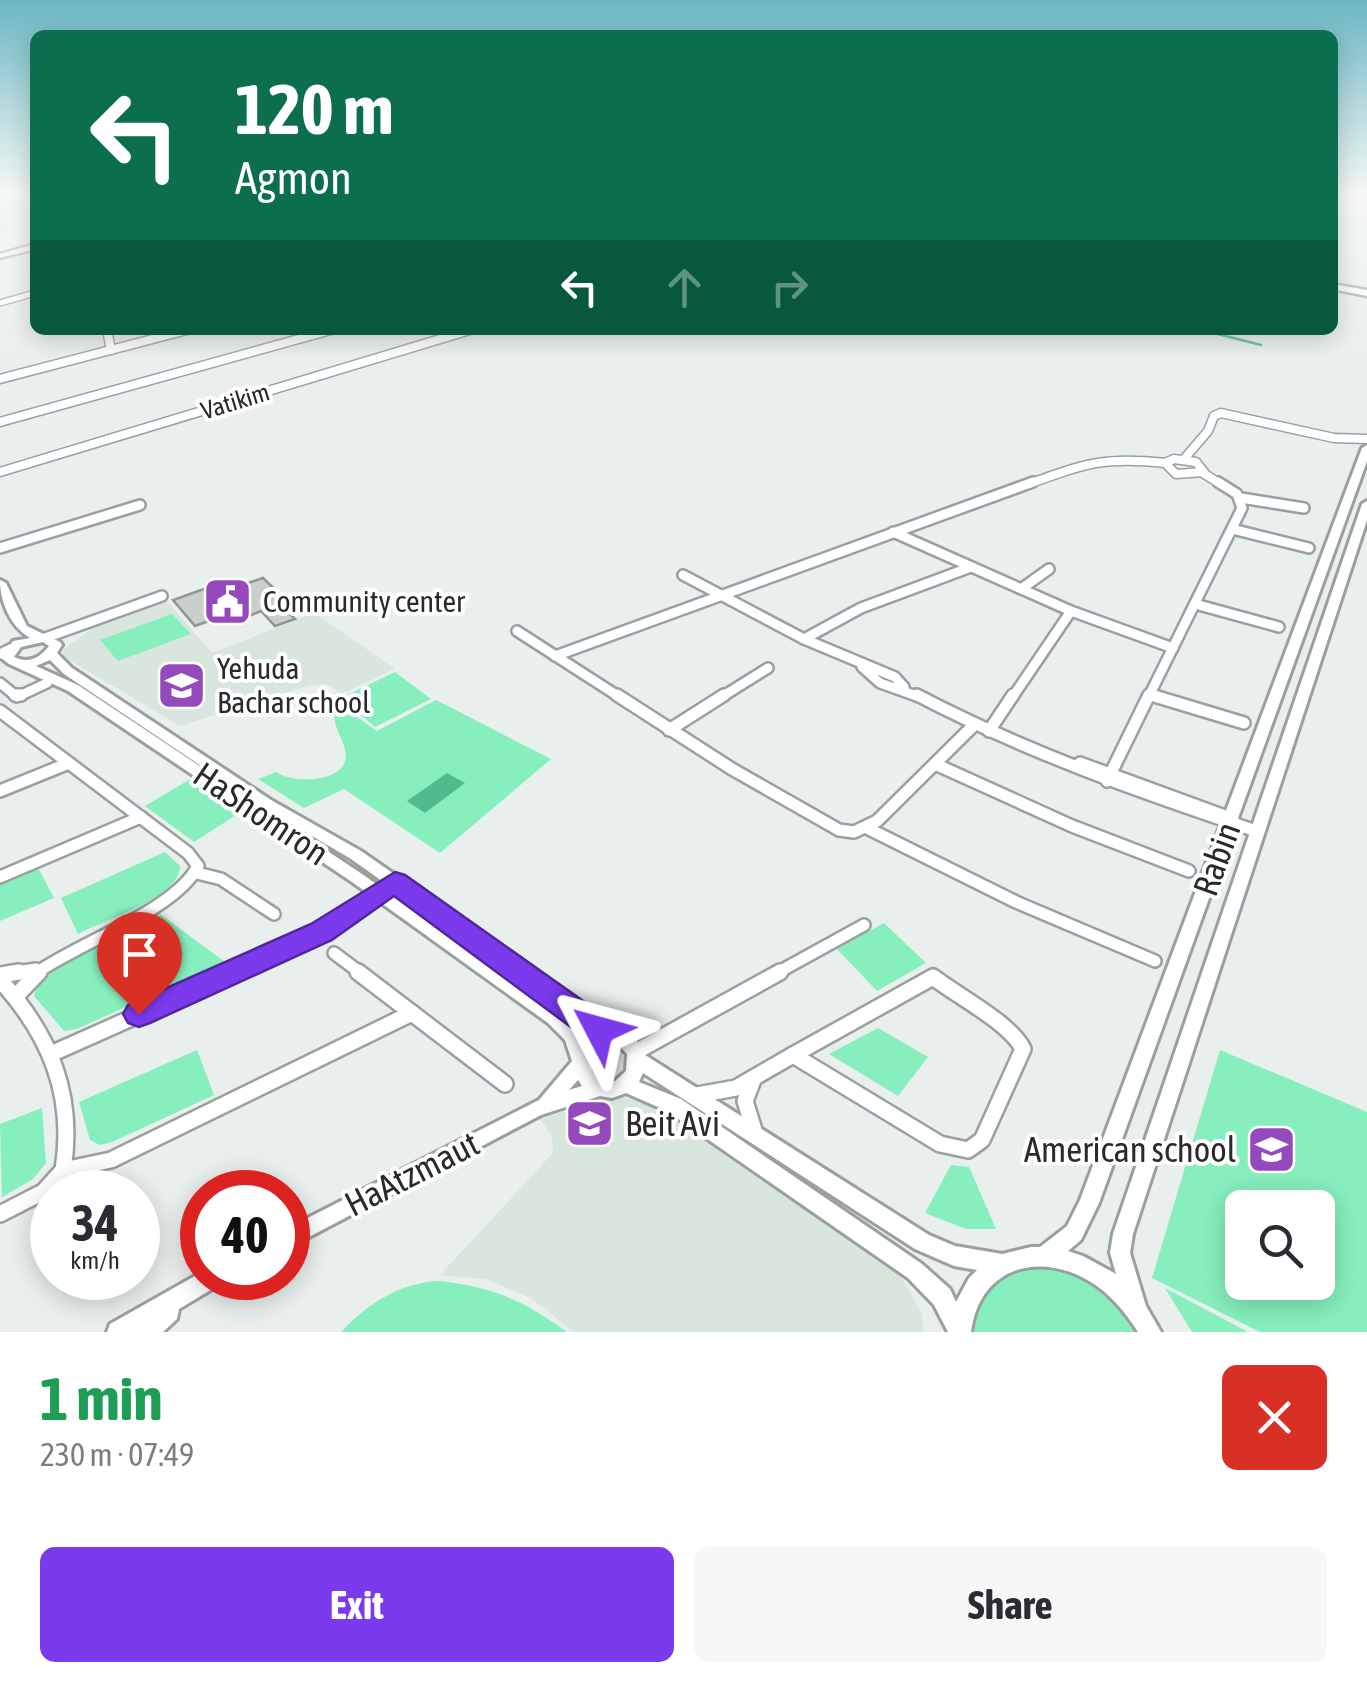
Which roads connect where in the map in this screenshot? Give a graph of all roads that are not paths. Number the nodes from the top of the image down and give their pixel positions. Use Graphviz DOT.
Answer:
graph roads {
  1 [pos="30,259"];
  2 [pos="0,266"];
  3 [pos="1338,289"];
  4 [pos="1338,290"];
  5 [pos="30,294"];
  6 [pos="1367,296"];
  7 [pos="0,302"];
  8 [pos="108,335"];
  9 [pos="169,335"];
  10 [pos="312,335"];
  11 [pos="453,335"];
  12 [pos="111,350"];
  13 [pos="0,379"];
  14 [pos="1220,416"];
  15 [pos="0,422"];
  16 [pos="1367,439"];
  17 [pos="1196,448"];
  18 [pos="1367,449"];
  19 [pos="1184,460"];
  20 [pos="1196,462"];
  21 [pos="1164,463"];
  22 [pos="0,472"];
  23 [pos="1203,473"];
  24 [pos="1240,498"];
  25 [pos="1367,504"];
  26 [pos="140,505"];
  27 [pos="1304,508"];
  28 [pos="1232,529"];
  29 [pos="893,532"];
  30 [pos="0,548"];
  31 [pos="1309,548"];
  32 [pos="971,567"];
  33 [pos="1049,569"];
  34 [pos="683,575"];
  35 [pos="0,582"];
  36 [pos="1021,589"];
  37 [pos="720,594"];
  38 [pos="162,596"];
  39 [pos="1195,604"];
  40 [pos="1070,611"];
  41 [pos="1280,627"];
  42 [pos="22,628"];
  43 [pos="517,631"];
  44 [pos="804,639"];
  45 [pos="48,644"];
  46 [pos="1173,648"];
  47 [pos="10,656"];
  48 [pos="554,656"];
  49 [pos="768,668"];
  50 [pos="0,683"];
  51 [pos="47,683"];
  52 [pos="1150,694"];
  53 [pos="2,715"];
  54 [pos="1244,723"];
  55 [pos="974,725"];
  56 [pos="669,730"];
  57 [pos="989,732"];
  58 [pos="69,763"];
  59 [pos="935,764"];
  60 [pos="1109,777"];
  61 [pos="0,792"];
  62 [pos="141,816"];
  63 [pos="1231,822"];
  64 [pos="867,828"];
  65 [pos="1256,831"];
  66 [pos="1189,871"];
  67 [pos="197,874"];
  68 [pos="0,876"];
  69 [pos="395,882"];
  70 [pos="380,894"];
  71 [pos="274,914"];
  72 [pos="864,925"];
  73 [pos="334,953"];
  74 [pos="1155,960"];
  75 [pos="42,968"];
  76 [pos="0,977"];
  77 [pos="16,996"];
  78 [pos="412,1013"];
  79 [pos="613,1036"];
  80 [pos="53,1052"];
  81 [pos="793,1055"];
  82 [pos="638,1056"];
  83 [pos="579,1060"];
  84 [pos="754,1079"];
  85 [pos="505,1084"];
  86 [pos="614,1085"];
  87 [pos="696,1095"];
  88 [pos="536,1110"];
  89 [pos="757,1135"];
  90 [pos="63,1170"];
  91 [pos="30,1199"];
  92 [pos="0,1214"];
  93 [pos="310,1227"];
  94 [pos="1045,1256"];
  95 [pos="1001,1264"];
  96 [pos="180,1296"];
  97 [pos="183,1300"];
  98 [pos="1136,1309"];
  99 [pos="118,1332"];
  100 [pos="148,1332"];
  101 [pos="960,1332"];
  102 [pos="1150,1332"];
  1 -- 2 [label="main road"];
  3 -- 6 [label="main road"];
  4 -- 6 [label="main road"];
  5 -- 7 [label="street"];
  8 -- 12 [label="street"];
  9 -- 12 [label="street"];
  10 -- 15 [label="street"];
  11 -- 22 [label="street, Vatikim"];
  12 -- 13 [label="street"];
  14 -- 16 [label="street"];
  14 -- 17 [label="street"];
  14 -- 18 [label="street"];
  17 -- 19 [label="street"];
  17 -- 20 [label="street"];
  18 -- 63 [label="street, Rabin"];
  19 -- 20 [label="street"];
  19 -- 21 [label="street"];
  20 -- 23 [label="street"];
  21 -- 23 [label="street"];
  21 -- 29 [label="street"];
  23 -- 24 [label="street"];
  24 -- 27 [label="street"];
  24 -- 28 [label="street"];
  25 -- 65 [label="street, Rabin"];
  26 -- 30 [label="street"];
  28 -- 31 [label="street"];
  28 -- 39 [label="street"];
  29 -- 32 [label="street"];
  29 -- 37 [label="street"];
  32 -- 36 [label="street"];
  32 -- 44 [label="street"];
  33 -- 36 [label="street"];
  34 -- 37 [label="street"];
  35 -- 42 [label="street"];
  36 -- 40 [label="street"];
  37 -- 44 [label="street"];
  37 -- 48 [label="street"];
  38 -- 45 [label="street"];
  39 -- 41 [label="street"];
  39 -- 46 [label="street"];
  40 -- 46 [label="street"];
  40 -- 57 [label="street"];
  42 -- 45 [label="street, HaShomron"];
  42 -- 47 [label="street"];
  43 -- 48 [label="street"];
  44 -- 55 [label="street"];
  45 -- 47 [label="street"];
  45 -- 47 [label="street"];
  45 -- 69 [label="street, HaShomron"];
  46 -- 52 [label="street"];
  47 -- 70 [label="street, HaShomron"];
  48 -- 56 [label="street"];
  49 -- 56 [label="street"];
  50 -- 51 [label="street"];
  52 -- 54 [label="street"];
  52 -- 60 [label="street"];
  53 -- 58 [label="street"];
  55 -- 57 [label="street"];
  55 -- 59 [label="street"];
  56 -- 64 [label="street"];
  57 -- 60 [label="street"];
  58 -- 61 [label="street"];
  58 -- 62 [label="street"];
  59 -- 64 [label="street"];
  59 -- 66 [label="street"];
  60 -- 63 [label="street"];
  62 -- 67 [label="street"];
  62 -- 68 [label="street"];
  63 -- 65 [label="street"];
  63 -- 94 [label="street, Rabin"];
  64 -- 74 [label="street"];
  65 -- 98 [label="street, Rabin"];
  67 -- 71 [label="street"];
  67 -- 75 [label="street"];
  69 -- 70 [label="street"];
  69 -- 79 [label="street, HaShomron"];
  70 -- 80 [label="street"];
  70 -- 83 [label="street, HaShomron"];
  72 -- 82 [label="street"];
  73 -- 78 [label="street"];
  75 -- 76 [label="street"];
  75 -- 77 [label="street"];
  76 -- 77 [label="street"];
  77 -- 80 [label="street"];
  78 -- 85 [label="street"];
  78 -- 90 [label="street"];
  79 -- 82 [label="street"];
  79 -- 83 [label="street"];
  80 -- 90 [label="street"];
  81 -- 81 [label="street"];
  81 -- 84 [label="street"];
  82 -- 86 [label="street"];
  82 -- 87 [label="street"];
  83 -- 86 [label="street"];
  83 -- 88 [label="street, HaAtzmaut"];
  84 -- 87 [label="street"];
  84 -- 89 [label="street"];
  86 -- 88 [label="street, HaAtzmaut"];
  86 -- 101 [label="street"];
  87 -- 89 [label="street"];
  88 -- 93 [label="street, HaAtzmaut"];
  89 -- 95 [label="street"];
  91 -- 92 [label="street"];
  94 -- 95 [label="street"];
  94 -- 98 [label="street"];
  95 -- 101 [label="street"];
  96 -- 99 [label="street"];
  97 -- 100 [label="street"];
  98 -- 102 [label="street"];
}
